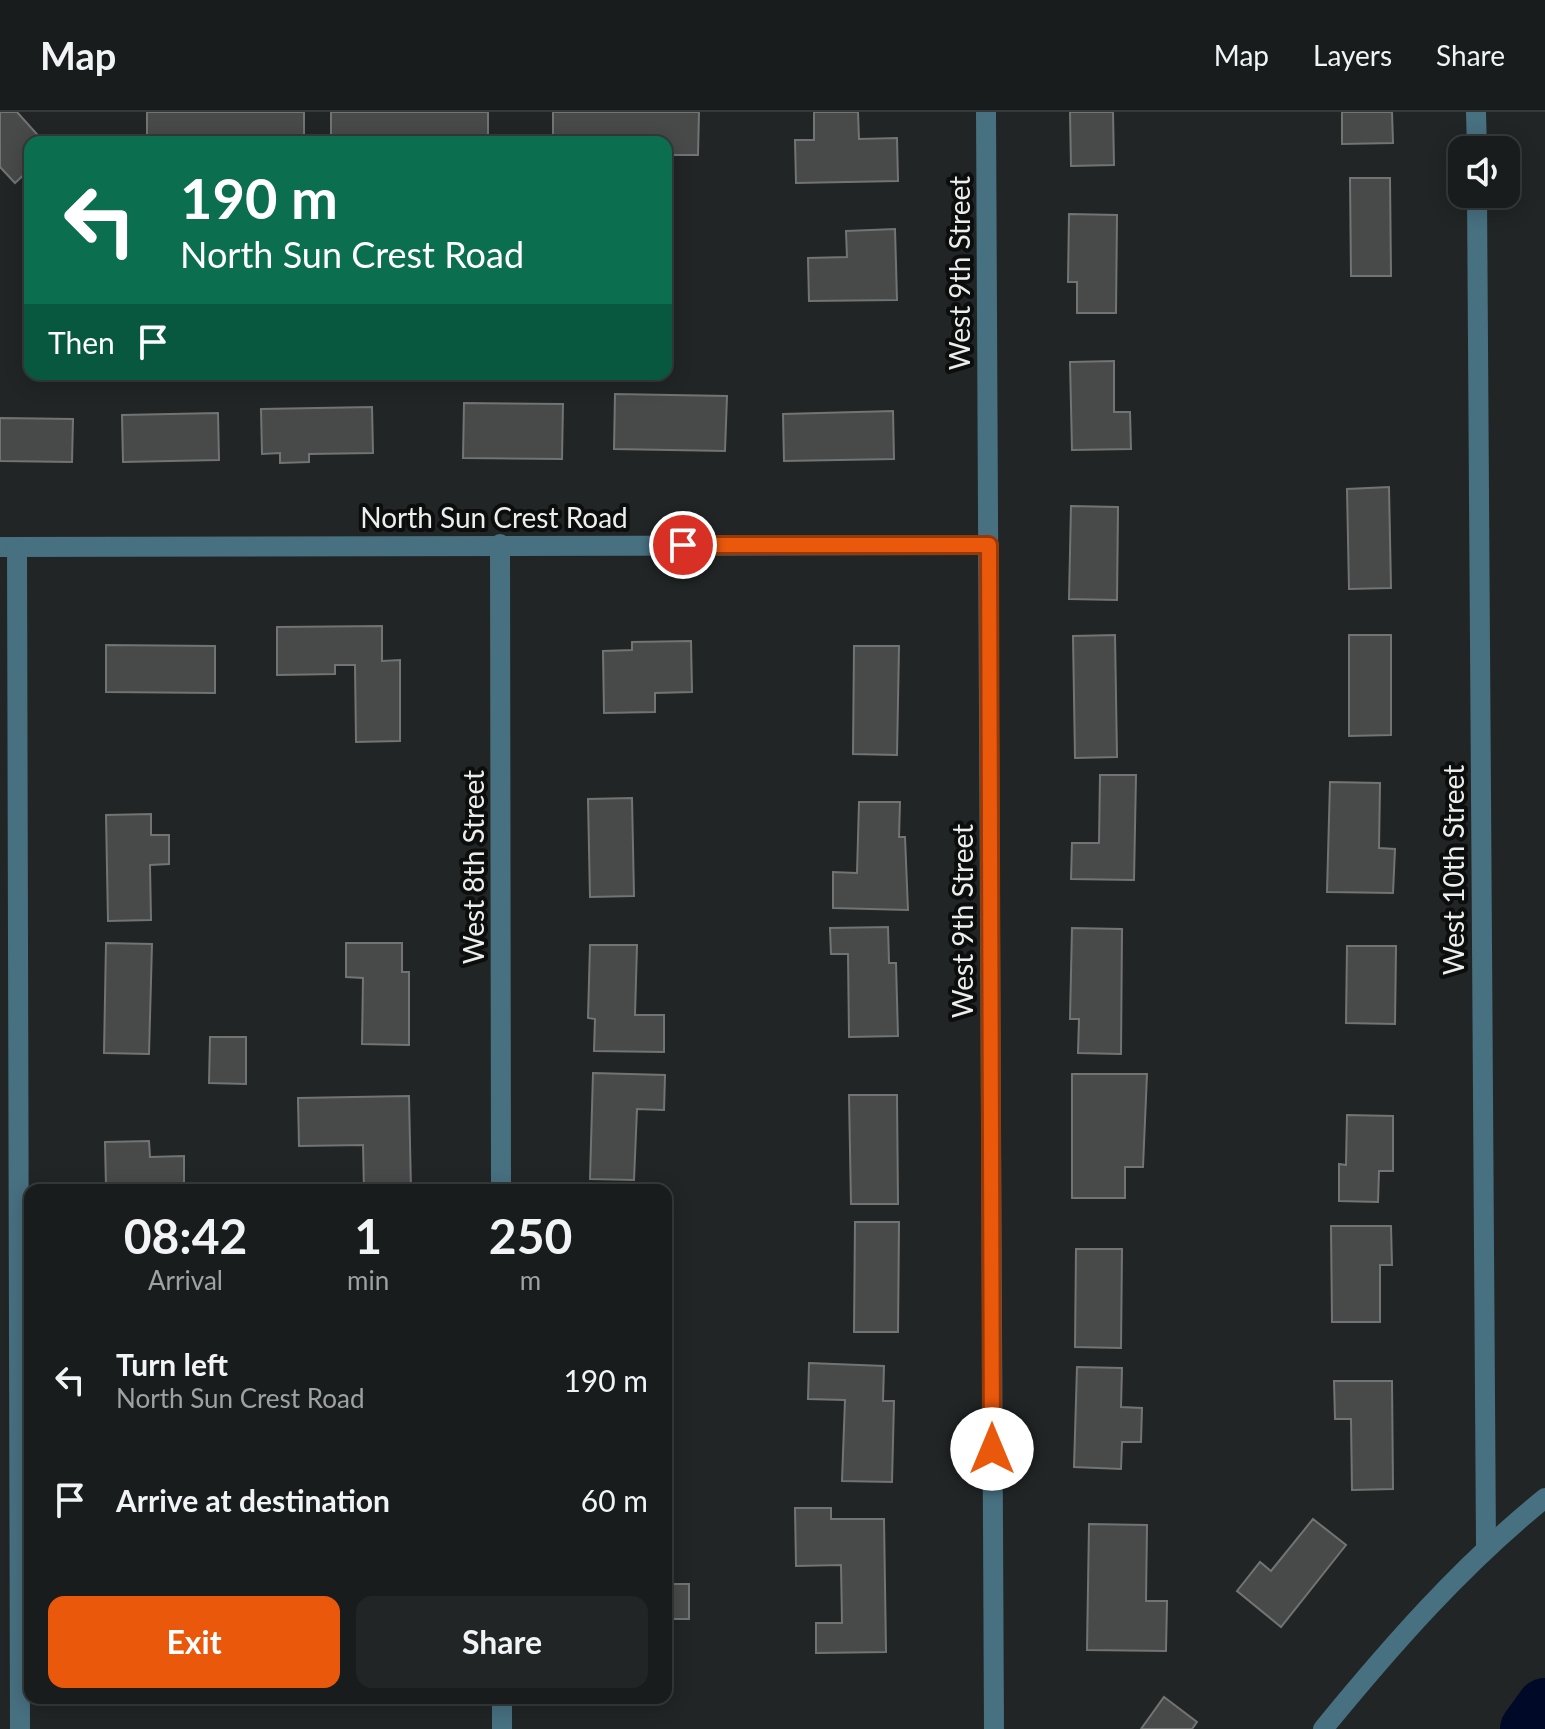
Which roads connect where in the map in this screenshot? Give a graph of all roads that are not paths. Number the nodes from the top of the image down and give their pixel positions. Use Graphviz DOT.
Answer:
graph roads {
  1 [pos="986,112"];
  2 [pos="1476,112"];
  3 [pos="1477,136"];
  4 [pos="1477,208"];
  5 [pos="500,544"];
  6 [pos="989,545"];
  7 [pos="8,547"];
  8 [pos="501,1184"];
  9 [pos="1545,1498"];
  10 [pos="1486,1547"];
  11 [pos="502,1704"];
  12 [pos="20,1729"];
  13 [pos="502,1729"];
  14 [pos="994,1729"];
  15 [pos="1323,1729"];
  1 -- 6 [label="street, West 9th Street"];
  2 -- 3 [label="street"];
  4 -- 10 [label="street, West 10th Street"];
  5 -- 6 [label="street, North Sun Crest Road"];
  5 -- 7 [label="street, North Sun Crest Road"];
  5 -- 8 [label="street, West 8th Street"];
  6 -- 14 [label="street, West 9th Street"];
  7 -- 12 [label="street"];
  9 -- 10 [label="street"];
  10 -- 15 [label="street"];
  11 -- 13 [label="street"];
}
